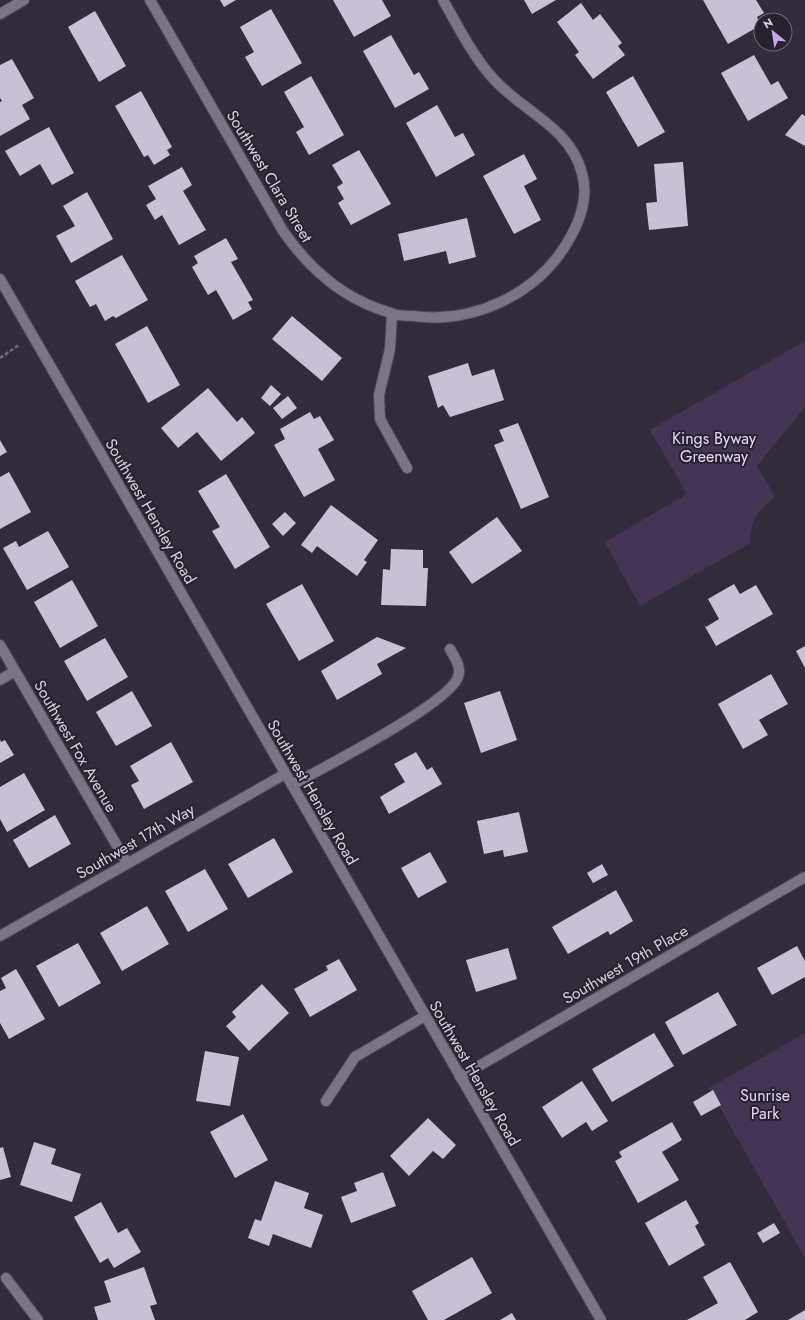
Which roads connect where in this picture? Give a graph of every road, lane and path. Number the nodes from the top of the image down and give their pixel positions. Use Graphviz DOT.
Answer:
graph roads {
  1 [pos="24,0"];
  2 [pos="150,0"];
  3 [pos="443,0"];
  4 [pos="0,14"];
  5 [pos="0,279"];
  6 [pos="392,314"];
  7 [pos="33,336"];
  8 [pos="0,358"];
  9 [pos="407,468"];
  10 [pos="0,645"];
  11 [pos="450,649"];
  12 [pos="15,671"];
  13 [pos="0,680"];
  14 [pos="285,774"];
  15 [pos="292,785"];
  16 [pos="127,863"];
  17 [pos="805,877"];
  18 [pos="0,936"];
  19 [pos="425,1016"];
  20 [pos="460,1077"];
  21 [pos="326,1100"];
  22 [pos="6,1278"];
  23 [pos="38,1320"];
  24 [pos="601,1320"];
  1 -- 4 [label="street"];
  2 -- 6 [label="street, Southwest Clara Street"];
  3 -- 6 [label="street, Southwest Clara Street"];
  5 -- 7 [label="street, Southwest Hensley Road"];
  6 -- 9 [label="street"];
  7 -- 8 [label="path"];
  7 -- 14 [label="street, Southwest Hensley Road"];
  10 -- 12 [label="street, Southwest Fox Avenue"];
  11 -- 15 [label="street"];
  12 -- 13 [label="street"];
  12 -- 16 [label="street, Southwest Fox Avenue"];
  14 -- 15 [label="street, Southwest Hensley Road"];
  14 -- 16 [label="street, Southwest 17th Way"];
  15 -- 19 [label="street, Southwest Hensley Road"];
  16 -- 18 [label="street, Southwest 17th Way"];
  17 -- 20 [label="street, Southwest 19th Place"];
  19 -- 20 [label="street, Southwest Hensley Road"];
  19 -- 21 [label="street"];
  20 -- 24 [label="street, Southwest Hensley Road"];
  22 -- 23 [label="street"];
}
